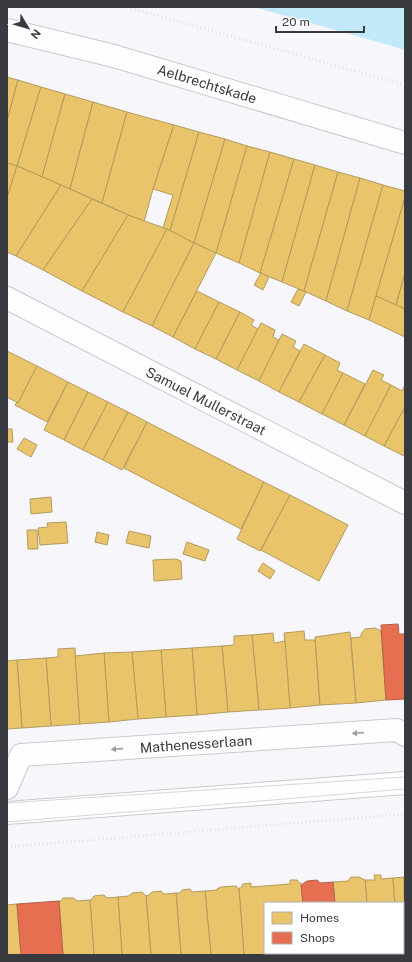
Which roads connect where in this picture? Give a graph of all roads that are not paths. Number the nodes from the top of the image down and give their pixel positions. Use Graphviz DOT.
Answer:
graph roads {
  1 [pos="7,30"];
  2 [pos="405,143"];
  3 [pos="7,298"];
  4 [pos="405,503"];
  5 [pos="405,735"];
  6 [pos="405,783"];
  7 [pos="7,788"];
  8 [pos="7,812"];
  1 -- 2 [label="street, Aelbrechtskade"];
  3 -- 4 [label="street, Samuel Mullerstraat"];
  5 -- 7 [label="street, Mathenesserlaan, one-way"];
  6 -- 8 [label="street"];
}
